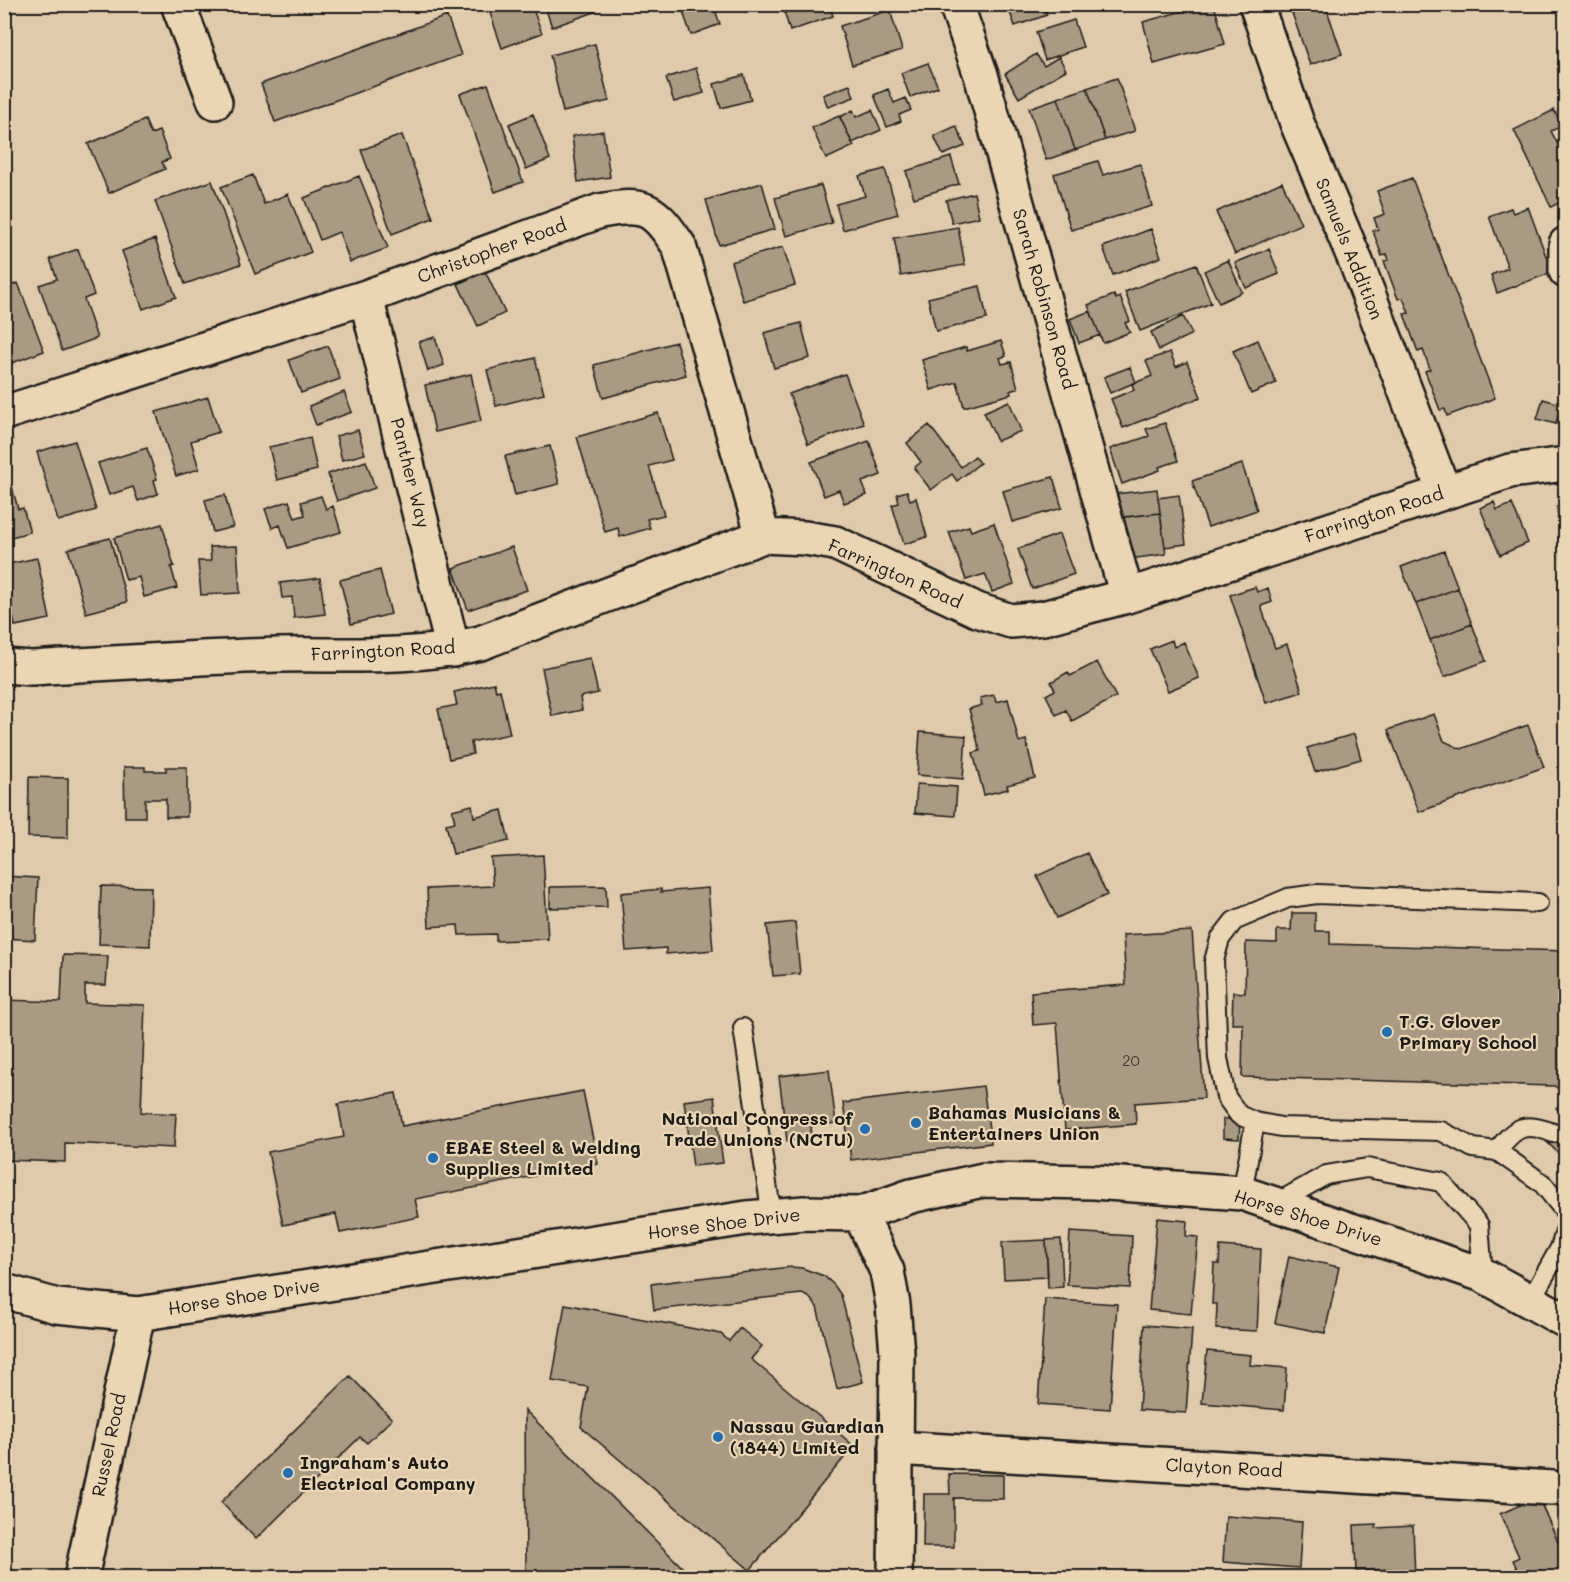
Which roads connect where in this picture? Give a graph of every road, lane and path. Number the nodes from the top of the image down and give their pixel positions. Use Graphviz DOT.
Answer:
graph roads {
  1 [pos="178,4"];
  2 [pos="956,4"];
  3 [pos="1256,4"];
  4 [pos="215,102"];
  5 [pos="1566,244"];
  6 [pos="1566,271"];
  7 [pos="366,297"];
  8 [pos="4,413"];
  9 [pos="1566,464"];
  10 [pos="1444,492"];
  11 [pos="763,536"];
  12 [pos="1127,596"];
  13 [pos="453,650"];
  14 [pos="4,666"];
  15 [pos="1538,903"];
  16 [pos="743,1028"];
  17 [pos="1255,1122"];
  18 [pos="1553,1133"];
  19 [pos="1497,1151"];
  20 [pos="1242,1193"];
  21 [pos="1275,1204"];
  22 [pos="1566,1213"];
  23 [pos="860,1214"];
  24 [pos="772,1216"];
  25 [pos="1566,1227"];
  26 [pos="1483,1275"];
  27 [pos="4,1291"];
  28 [pos="1530,1301"];
  29 [pos="138,1314"];
  30 [pos="1566,1321"];
  31 [pos="896,1448"];
  32 [pos="1552,1488"];
  33 [pos="81,1578"];
  34 [pos="895,1578"];
  1 -- 4 [label="street"];
  2 -- 12 [label="street, Sarah Robinson Road"];
  3 -- 10 [label="street, Samuels Addition"];
  5 -- 6 [label="street"];
  7 -- 8 [label="street, Christopher Road"];
  7 -- 11 [label="street, Christopher Road"];
  7 -- 13 [label="street, Panther Way"];
  9 -- 10 [label="street, Farrington Road"];
  10 -- 12 [label="street, Farrington Road"];
  11 -- 12 [label="street, Farrington Road"];
  11 -- 13 [label="street, Farrington Road"];
  13 -- 14 [label="street, Farrington Road"];
  15 -- 17 [label="lane"];
  16 -- 24 [label="lane"];
  17 -- 19 [label="lane"];
  17 -- 20 [label="lane"];
  18 -- 19 [label="lane"];
  19 -- 22 [label="lane"];
  20 -- 21 [label="street, Horse Shoe Drive"];
  20 -- 23 [label="street, Horse Shoe Drive"];
  21 -- 26 [label="street, Horse Shoe Drive"];
  21 -- 26 [label="lane"];
  23 -- 24 [label="street, Horse Shoe Drive"];
  23 -- 31 [label="street"];
  24 -- 29 [label="street, Horse Shoe Drive"];
  25 -- 28 [label="lane"];
  26 -- 28 [label="street, Horse Shoe Drive"];
  27 -- 29 [label="street, Horse Shoe Drive"];
  28 -- 30 [label="street, Horse Shoe Drive"];
  29 -- 33 [label="street, Russel Road"];
  31 -- 32 [label="street, Clayton Road"];
  31 -- 34 [label="street"];
}
